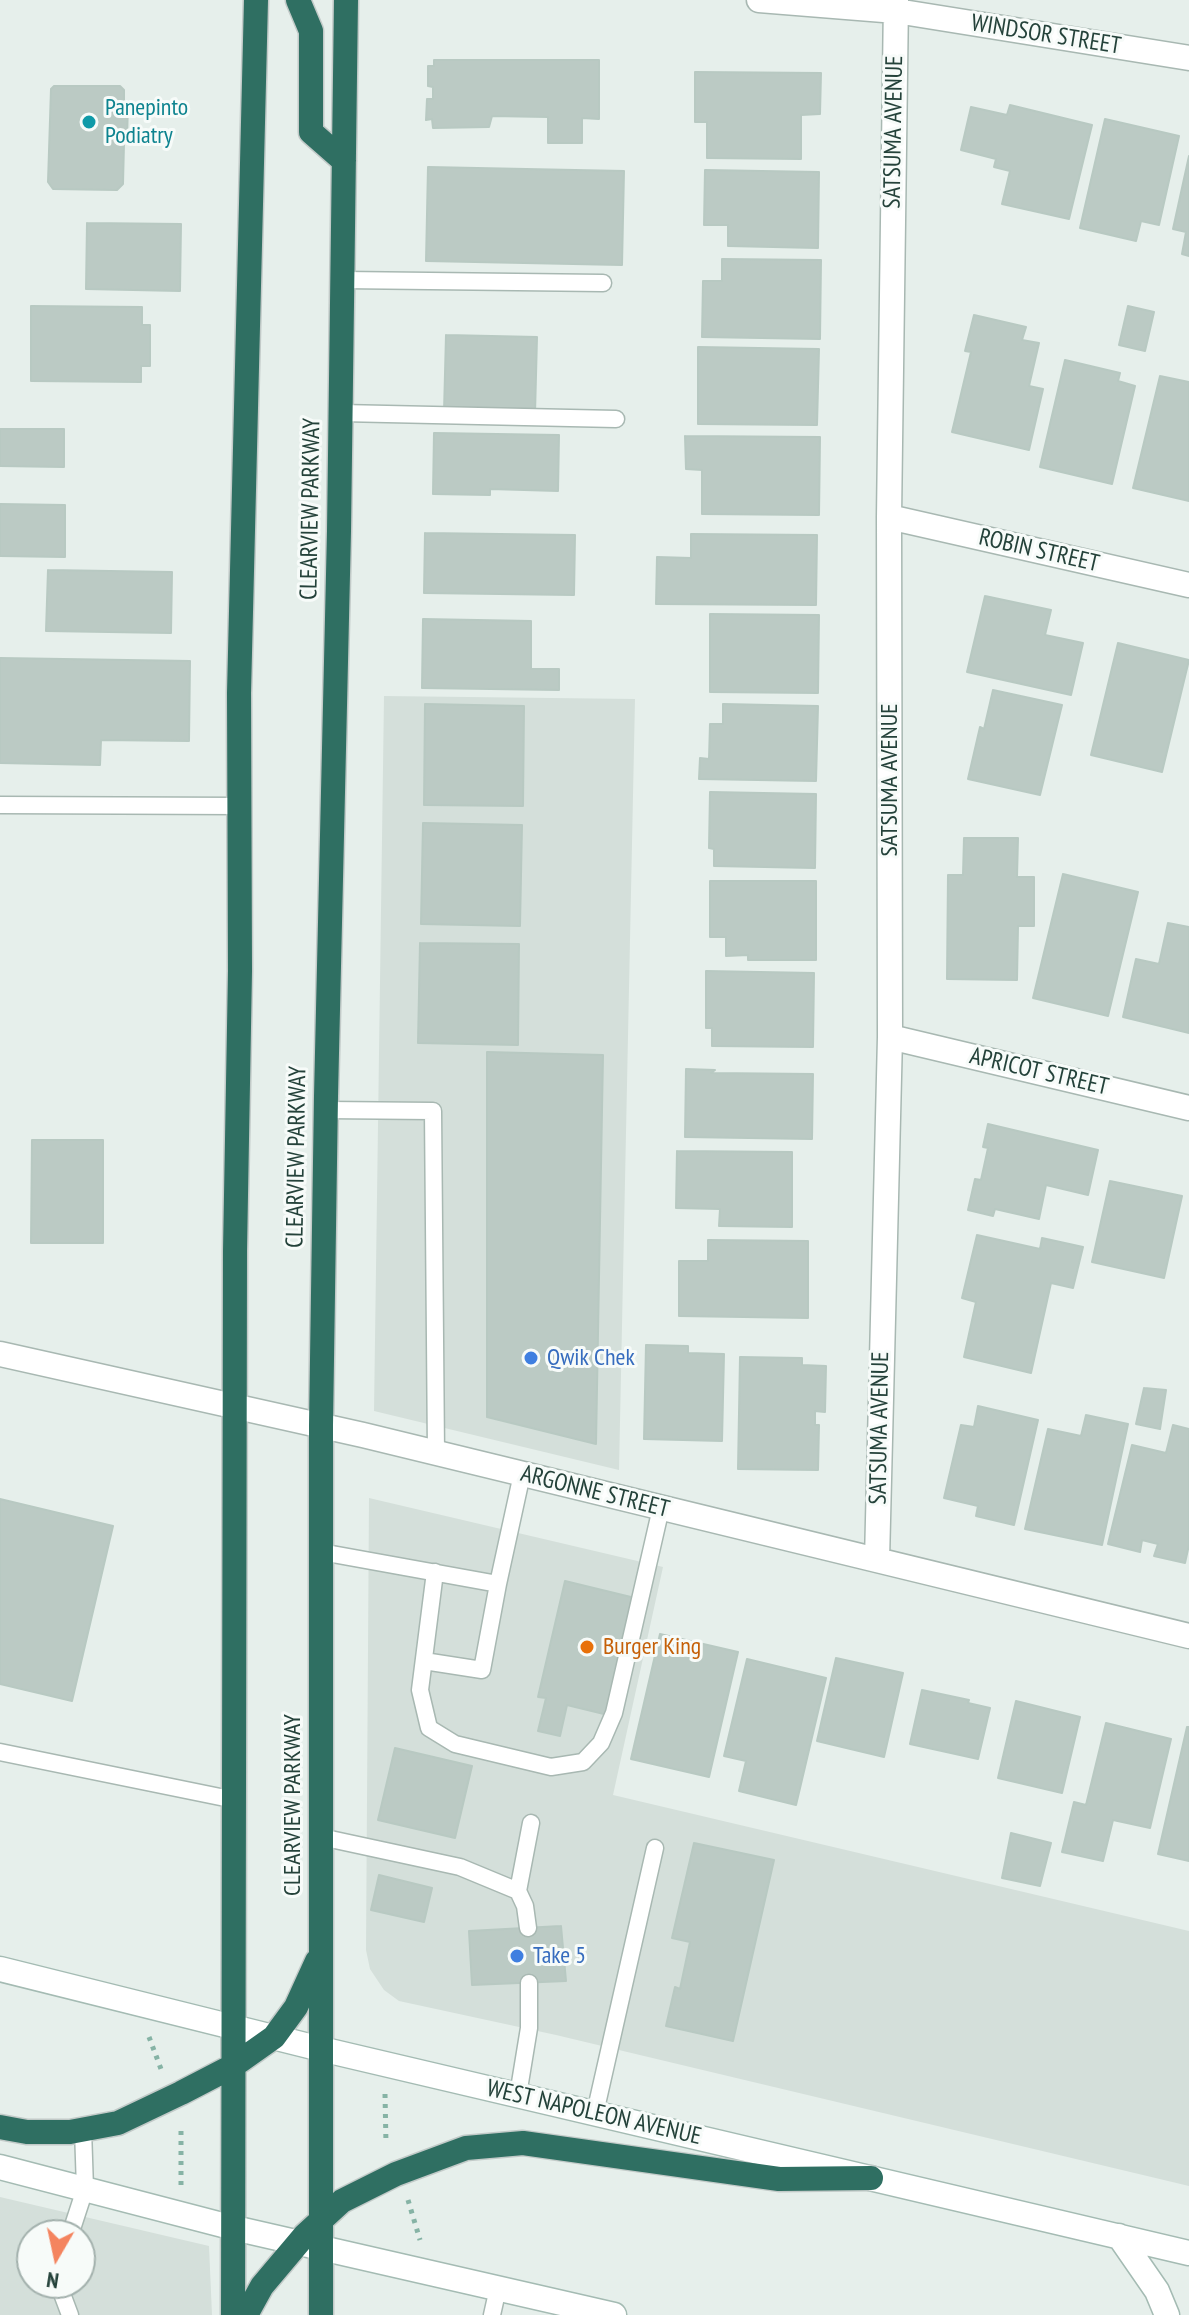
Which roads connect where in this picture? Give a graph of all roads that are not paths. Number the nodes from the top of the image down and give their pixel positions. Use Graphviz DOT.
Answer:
graph roads {
  1 [pos="256,0"];
  2 [pos="298,0"];
  3 [pos="346,0"];
  4 [pos="759,0"];
  5 [pos="896,5"];
  6 [pos="1189,58"];
  7 [pos="344,161"];
  8 [pos="343,280"];
  9 [pos="603,283"];
  10 [pos="341,413"];
  11 [pos="616,419"];
  12 [pos="889,517"];
  13 [pos="1189,585"];
  14 [pos="0,805"];
  15 [pos="239,806"];
  16 [pos="890,1037"];
  17 [pos="1189,1108"];
  18 [pos="326,1110"];
  19 [pos="0,1354"];
  20 [pos="234,1405"];
  21 [pos="321,1425"];
  22 [pos="436,1453"];
  23 [pos="522,1474"];
  24 [pos="661,1508"];
  25 [pos="321,1552"];
  26 [pos="877,1560"];
  27 [pos="435,1572"];
  28 [pos="498,1584"];
  29 [pos="1189,1636"];
  30 [pos="424,1661"];
  31 [pos="0,1752"];
  32 [pos="235,1800"];
  33 [pos="531,1823"];
  34 [pos="321,1837"];
  35 [pos="655,1848"];
  36 [pos="518,1891"];
  37 [pos="528,1928"];
  38 [pos="321,1954"];
  39 [pos="0,1969"];
  40 [pos="529,1983"];
  41 [pos="233,2028"];
  42 [pos="274,2037"];
  43 [pos="321,2049"];
  44 [pos="233,2066"];
  45 [pos="518,2095"];
  46 [pos="595,2113"];
  47 [pos="0,2127"];
  48 [pos="83,2129"];
  49 [pos="0,2167"];
  50 [pos="871,2178"];
  51 [pos="85,2189"];
  52 [pos="75,2219"];
  53 [pos="320,2221"];
  54 [pos="234,2228"];
  55 [pos="1119,2236"];
  56 [pos="309,2244"];
  57 [pos="1189,2253"];
  58 [pos="498,2288"];
  59 [pos="233,2315"];
  60 [pos="246,2315"];
  61 [pos="321,2315"];
  62 [pos="492,2315"];
  63 [pos="614,2315"];
  64 [pos="1167,2315"];
  1 -- 15 [label="highway"];
  2 -- 7 [label="highway"];
  3 -- 7 [label="highway, CLEARVIEW PARKWAY"];
  4 -- 5 [label="street, WINDSOR STREET"];
  5 -- 6 [label="street, WINDSOR STREET"];
  5 -- 12 [label="street, SATSUMA AVENUE"];
  7 -- 8 [label="highway, CLEARVIEW PARKWAY"];
  8 -- 9 [label="lane"];
  8 -- 10 [label="highway, CLEARVIEW PARKWAY"];
  10 -- 11 [label="lane"];
  10 -- 18 [label="highway, CLEARVIEW PARKWAY"];
  12 -- 13 [label="street, ROBIN STREET"];
  12 -- 16 [label="street, SATSUMA AVENUE"];
  14 -- 15 [label="lane"];
  15 -- 20 [label="highway"];
  16 -- 17 [label="street, APRICOT STREET"];
  16 -- 26 [label="street, SATSUMA AVENUE"];
  18 -- 21 [label="highway, CLEARVIEW PARKWAY"];
  18 -- 22 [label="lane"];
  19 -- 20 [label="street, ARGONNE STREET"];
  20 -- 21 [label="street, ARGONNE STREET"];
  20 -- 32 [label="highway"];
  21 -- 22 [label="street, ARGONNE STREET"];
  21 -- 25 [label="highway, CLEARVIEW PARKWAY"];
  22 -- 23 [label="street, ARGONNE STREET"];
  23 -- 24 [label="street, ARGONNE STREET"];
  23 -- 28 [label="lane"];
  24 -- 26 [label="street, ARGONNE STREET"];
  24 -- 30 [label="lane"];
  25 -- 27 [label="lane"];
  25 -- 34 [label="highway, CLEARVIEW PARKWAY"];
  26 -- 29 [label="street, ARGONNE STREET"];
  27 -- 28 [label="lane"];
  27 -- 30 [label="lane"];
  28 -- 30 [label="lane"];
  31 -- 32 [label="lane"];
  32 -- 41 [label="highway"];
  33 -- 36 [label="lane"];
  34 -- 36 [label="lane"];
  34 -- 38 [label="highway, CLEARVIEW PARKWAY"];
  35 -- 46 [label="lane"];
  36 -- 37 [label="lane"];
  38 -- 42 [label="highway"];
  38 -- 43 [label="highway, CLEARVIEW PARKWAY"];
  39 -- 41 [label="street, WEST NAPOLEON AVENUE"];
  40 -- 45 [label="lane"];
  41 -- 42 [label="street, WEST NAPOLEON AVENUE"];
  41 -- 44 [label="highway"];
  42 -- 43 [label="street, WEST NAPOLEON AVENUE"];
  42 -- 44 [label="highway"];
  43 -- 45 [label="street, WEST NAPOLEON AVENUE"];
  43 -- 53 [label="highway, CLEARVIEW PARKWAY"];
  44 -- 48 [label="highway"];
  44 -- 54 [label="highway"];
  45 -- 46 [label="street, WEST NAPOLEON AVENUE"];
  46 -- 50 [label="street, WEST NAPOLEON AVENUE"];
  47 -- 48 [label="highway"];
  48 -- 51 [label="lane"];
  49 -- 51 [label="street"];
  50 -- 53 [label="highway"];
  50 -- 55 [label="street, WEST NAPOLEON AVENUE"];
  51 -- 52 [label="lane"];
  51 -- 54 [label="street"];
  53 -- 56 [label="highway, CLEARVIEW PARKWAY"];
  54 -- 56 [label="street"];
  54 -- 59 [label="highway"];
  55 -- 57 [label="street, WEST NAPOLEON AVENUE"];
  55 -- 64 [label="street"];
  56 -- 58 [label="street"];
  56 -- 60 [label="highway"];
  56 -- 61 [label="highway, CLEARVIEW PARKWAY"];
  58 -- 62 [label="lane"];
  58 -- 63 [label="street"];
}
